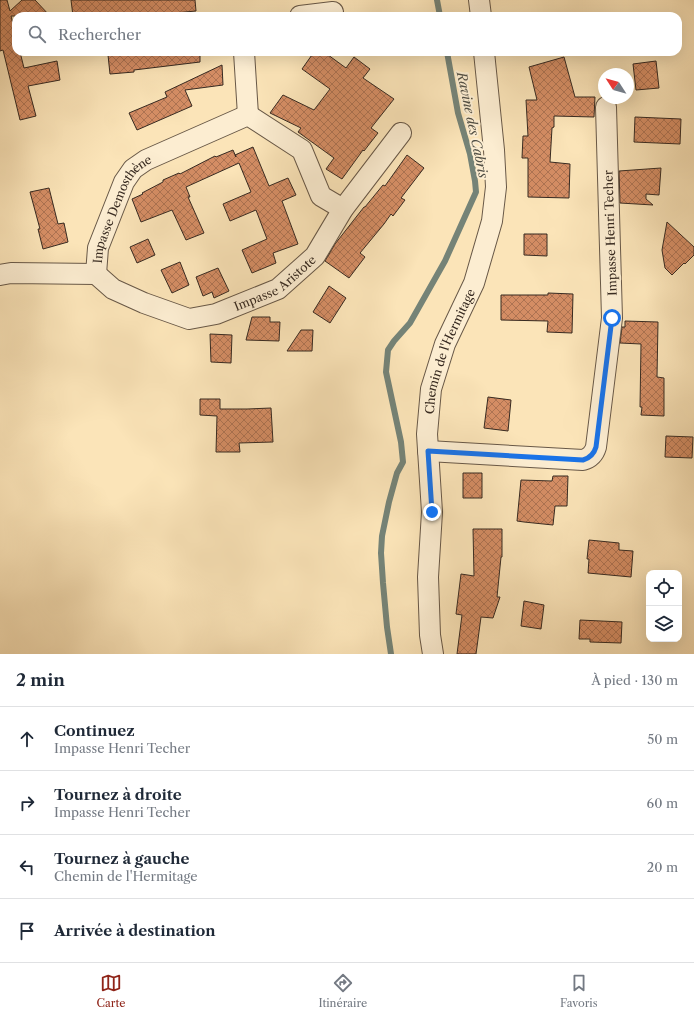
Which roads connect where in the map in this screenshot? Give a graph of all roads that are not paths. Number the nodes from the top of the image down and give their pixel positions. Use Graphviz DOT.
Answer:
graph roads {
  1 [pos="479,0"];
  2 [pos="480,12"];
  3 [pos="244,56"];
  4 [pos="484,56"];
  5 [pos="606,107"];
  6 [pos="248,115"];
  7 [pos="401,132"];
  8 [pos="343,209"];
  9 [pos="96,274"];
  10 [pos="0,275"];
  11 [pos="428,451"];
  12 [pos="433,654"];
  1 -- 2 [label="street"];
  3 -- 6 [label="street"];
  4 -- 11 [label="street, Chemin de l'Hermitage"];
  5 -- 11 [label="street, Impasse Henri Techer"];
  6 -- 8 [label="street"];
  6 -- 9 [label="street, Impasse Demosthène"];
  7 -- 8 [label="street, Impasse Aristote"];
  8 -- 9 [label="street, Impasse Aristote"];
  9 -- 10 [label="street, Impasse Demosthène"];
  11 -- 12 [label="street, Chemin de l'Hermitage"];
}
